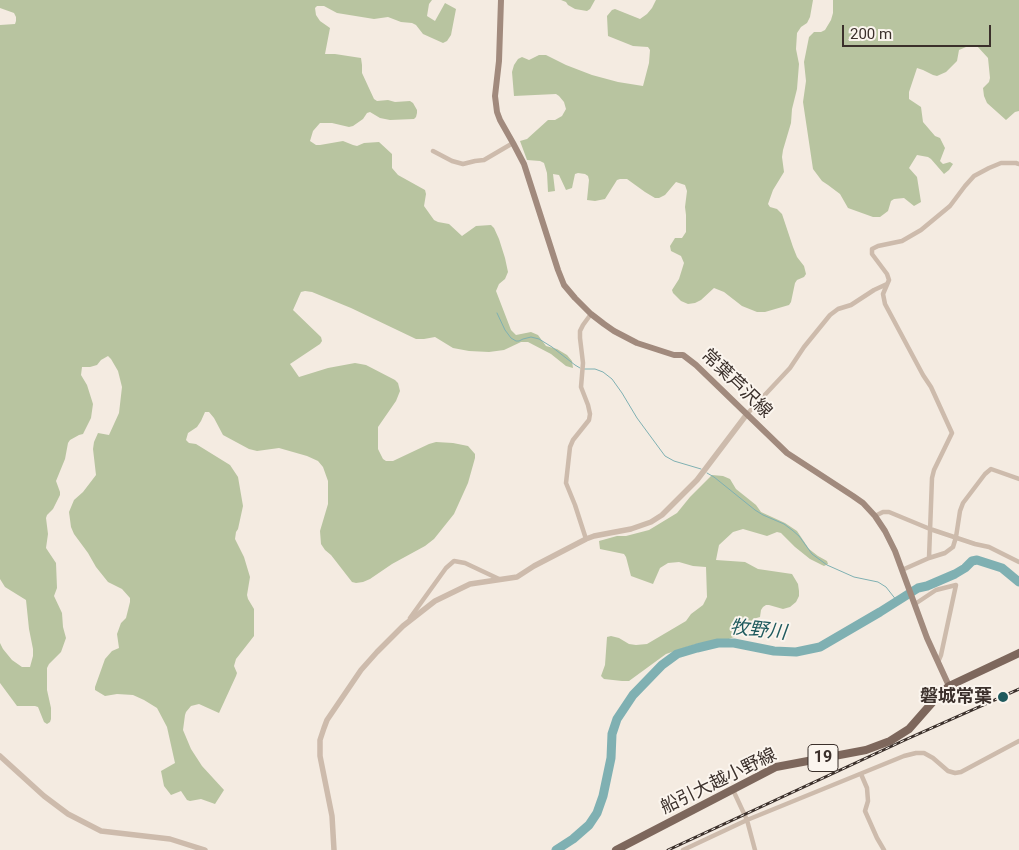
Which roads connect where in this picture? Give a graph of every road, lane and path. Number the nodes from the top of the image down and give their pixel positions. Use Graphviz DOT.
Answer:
graph roads {
  1 [pos="501,0"];
  2 [pos="513,143"];
  3 [pos="433,151"];
  4 [pos="1019,164"];
  5 [pos="887,284"];
  6 [pos="591,314"];
  7 [pos="747,414"];
  8 [pos="1019,479"];
  9 [pos="875,516"];
  10 [pos="930,529"];
  11 [pos="956,537"];
  12 [pos="586,539"];
  13 [pos="929,558"];
  14 [pos="1019,562"];
  15 [pos="902,570"];
  16 [pos="499,579"];
  17 [pos="915,604"];
  18 [pos="406,623"];
  19 [pos="1019,653"];
  20 [pos="938,662"];
  21 [pos="949,686"];
  22 [pos="1019,741"];
  23 [pos="0,756"];
  24 [pos="861,774"];
  25 [pos="732,790"];
  26 [pos="747,820"];
  27 [pos="205,850"];
  28 [pos="334,850"];
  29 [pos="616,850"];
  30 [pos="683,850"];
  31 [pos="755,850"];
  32 [pos="884,850"];
  1 -- 2 [label="main road, 常葉芦沢線"];
  2 -- 3 [label="street"];
  2 -- 6 [label="main road, 常葉芦沢線"];
  4 -- 5 [label="street"];
  5 -- 7 [label="street"];
  5 -- 10 [label="street"];
  6 -- 7 [label="main road, 常葉芦沢線"];
  6 -- 12 [label="street"];
  7 -- 9 [label="main road, 常葉芦沢線"];
  7 -- 12 [label="street"];
  8 -- 11 [label="street"];
  9 -- 10 [label="street"];
  9 -- 15 [label="main road, 常葉芦沢線"];
  10 -- 11 [label="street"];
  10 -- 13 [label="street"];
  11 -- 13 [label="street"];
  11 -- 14 [label="street"];
  12 -- 16 [label="street"];
  13 -- 15 [label="street"];
  15 -- 17 [label="main road, 常葉芦沢線"];
  16 -- 18 [label="street"];
  16 -- 18 [label="street"];
  17 -- 20 [label="main road, 常葉芦沢線"];
  17 -- 20 [label="street"];
  18 -- 28 [label="street"];
  19 -- 21 [label="main road, 船引大越小野線 / 19"];
  20 -- 21 [label="main road, 常葉芦沢線"];
  21 -- 25 [label="main road, 船引大越小野線 / 19"];
  22 -- 24 [label="street"];
  23 -- 27 [label="street"];
  24 -- 26 [label="street"];
  24 -- 32 [label="street"];
  25 -- 26 [label="street"];
  25 -- 29 [label="main road, 船引大越小野線 / 19"];
  26 -- 30 [label="street"];
  26 -- 31 [label="street"];
}
